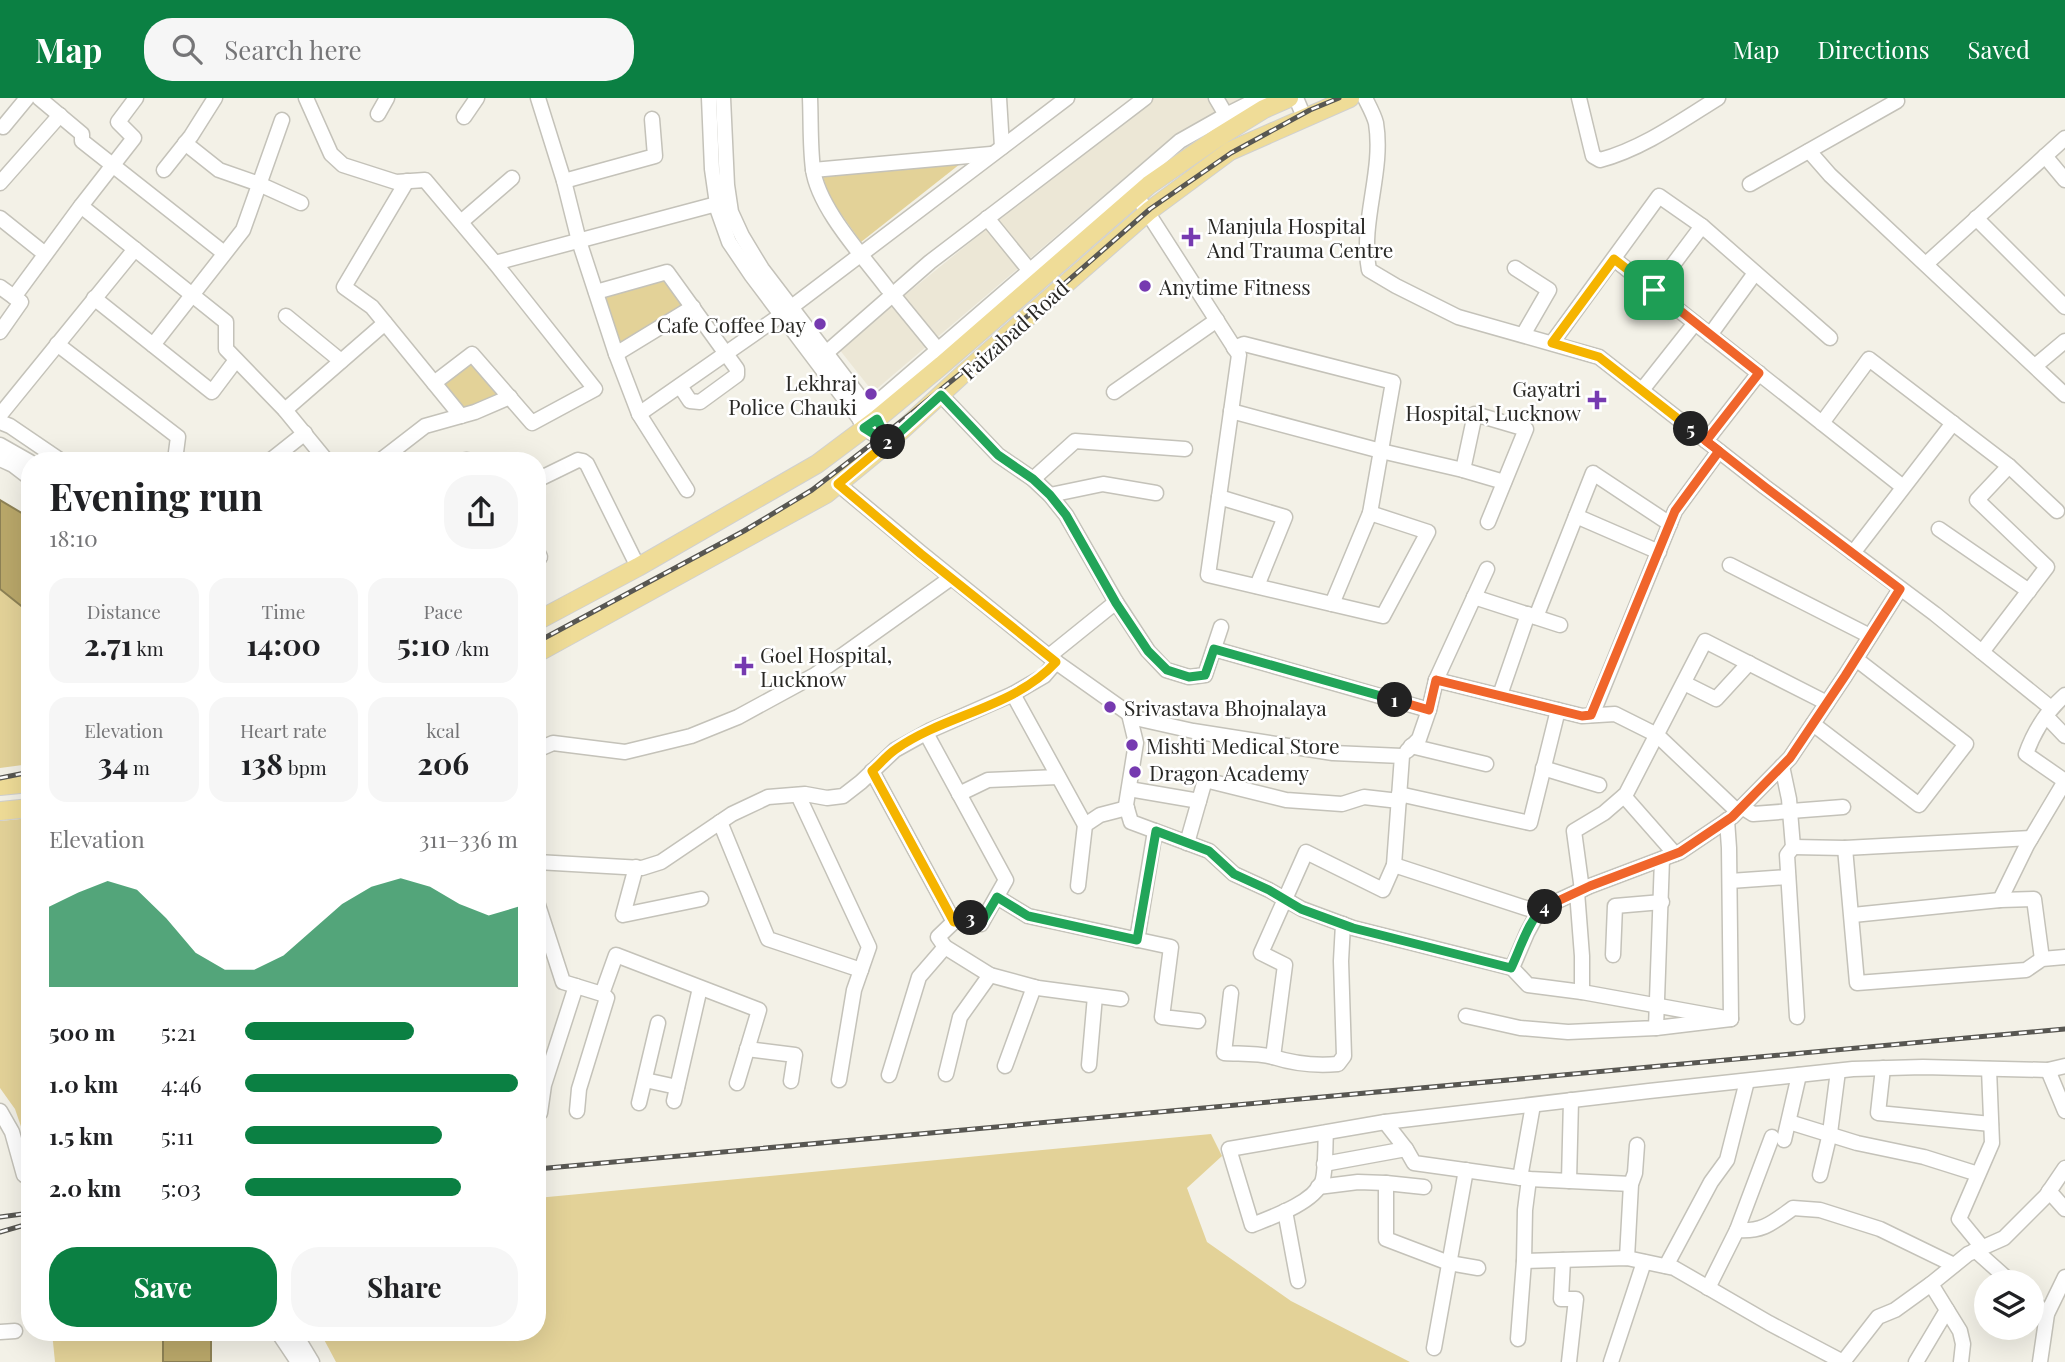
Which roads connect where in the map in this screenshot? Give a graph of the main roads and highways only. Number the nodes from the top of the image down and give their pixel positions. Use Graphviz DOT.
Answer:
graph roads {
  1 [pos="1289,98"];
  2 [pos="1350,98"];
  3 [pos="1324,103"];
  4 [pos="546,616"];
  5 [pos="546,648"];
  6 [pos="21,784"];
  7 [pos="0,786"];
  8 [pos="21,809"];
  9 [pos="0,811"];
  1 -- 4 [label="main road, Faizabad Road"];
  2 -- 3 [label="main road, Faizabad Road"];
  3 -- 5 [label="main road, Faizabad Road"];
  6 -- 7 [label="main road"];
  8 -- 9 [label="main road"];
}
